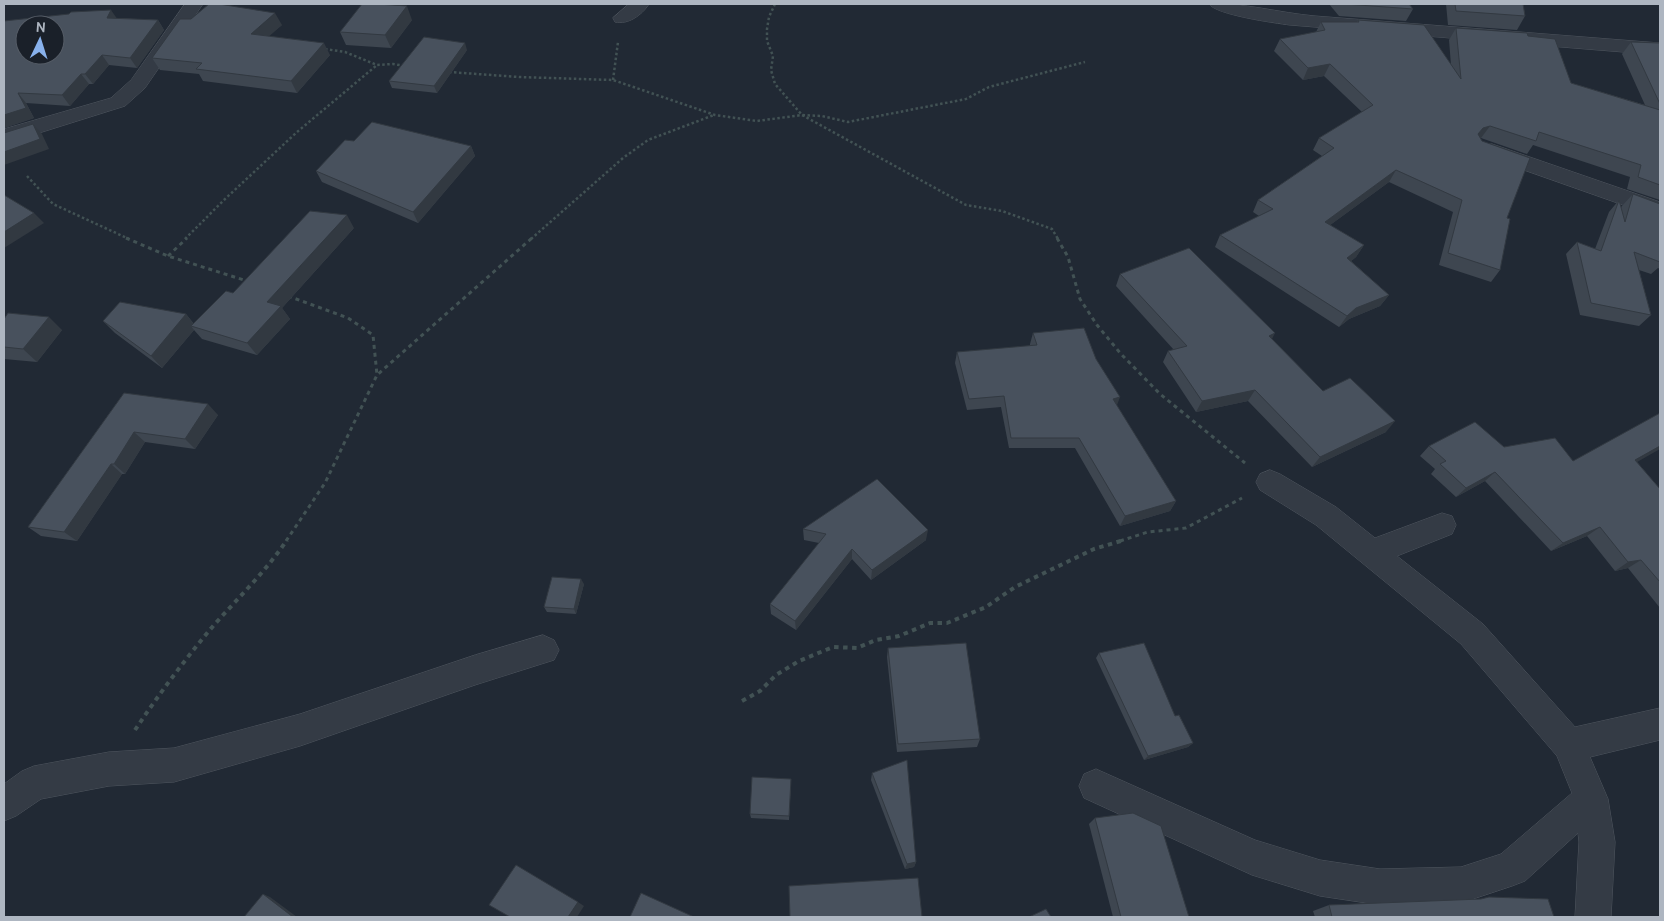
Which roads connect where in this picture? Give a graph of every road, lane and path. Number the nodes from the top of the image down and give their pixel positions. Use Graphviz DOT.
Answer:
graph roads {
  1 [pos="194,4"];
  2 [pos="640,4"];
  3 [pos="775,4"];
  4 [pos="1218,4"];
  5 [pos="622,18"];
  6 [pos="318,48"];
  7 [pos="1660,49"];
  8 [pos="1085,62"];
  9 [pos="377,65"];
  10 [pos="411,67"];
  11 [pos="447,72"];
  12 [pos="714,115"];
  13 [pos="802,115"];
  14 [pos="4,137"];
  15 [pos="1482,147"];
  16 [pos="26,176"];
  17 [pos="1660,210"];
  18 [pos="168,256"];
  19 [pos="252,283"];
  20 [pos="288,296"];
  21 [pos="377,375"];
  22 [pos="1270,482"];
  23 [pos="1442,525"];
  24 [pos="1371,553"];
  25 [pos="543,650"];
  26 [pos="742,701"];
  27 [pos="1660,724"];
  28 [pos="1569,745"];
  29 [pos="109,769"];
  30 [pos="1096,786"];
  31 [pos="1590,799"];
  32 [pos="4,804"];
  33 [pos="1593,917"];
  1 -- 14 [label="street"];
  2 -- 5 [label="street"];
  3 -- 13 [label="path"];
  4 -- 7 [label="street"];
  6 -- 9 [label="path"];
  8 -- 13 [label="path"];
  9 -- 10 [label="path"];
  9 -- 18 [label="path"];
  11 -- 12 [label="path"];
  12 -- 13 [label="path"];
  12 -- 21 [label="path"];
  13 -- 22 [label="path"];
  15 -- 17 [label="street"];
  16 -- 18 [label="path"];
  18 -- 19 [label="path"];
  20 -- 21 [label="path"];
  21 -- 29 [label="path"];
  22 -- 24 [label="street"];
  22 -- 26 [label="path"];
  23 -- 24 [label="street"];
  24 -- 28 [label="street"];
  25 -- 29 [label="street"];
  27 -- 28 [label="street"];
  28 -- 31 [label="street"];
  29 -- 32 [label="street"];
  30 -- 31 [label="street"];
  31 -- 33 [label="street"];
}
